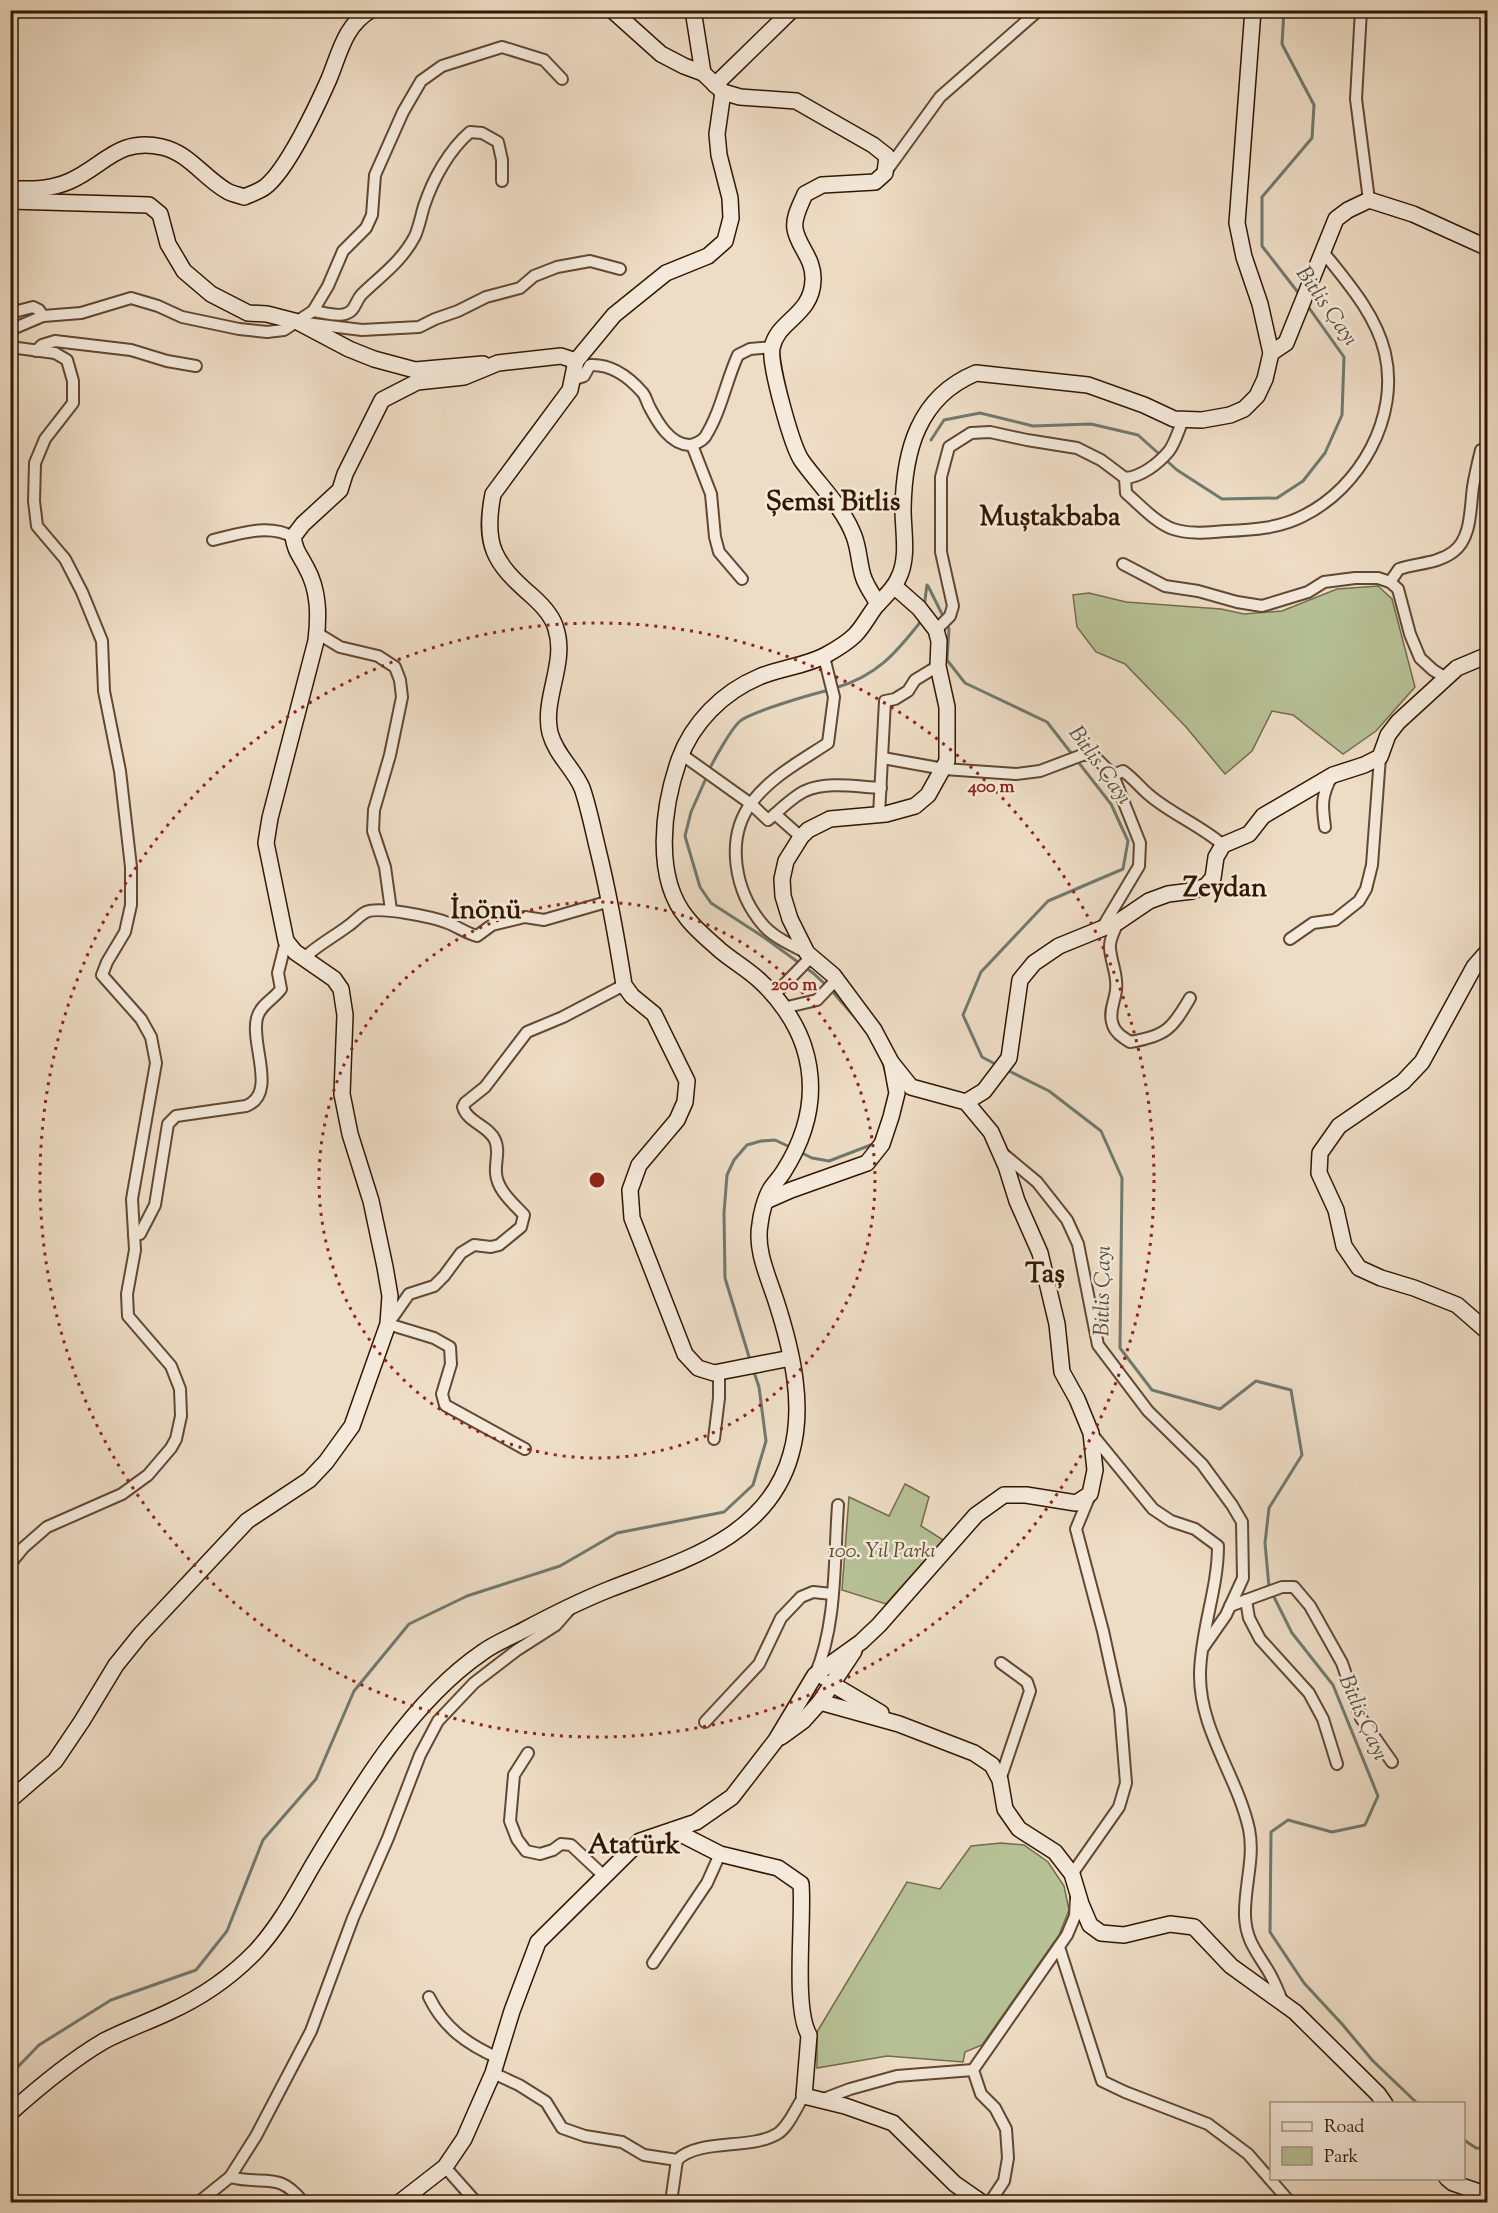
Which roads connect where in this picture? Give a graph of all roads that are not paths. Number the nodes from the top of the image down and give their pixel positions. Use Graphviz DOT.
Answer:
graph roads {
  1 [pos="372,10"];
  2 [pos="693,10"];
  3 [pos="792,10"];
  4 [pos="1039,10"];
  5 [pos="1253,10"];
  6 [pos="1361,10"];
  7 [pos="617,14"];
  8 [pos="703,73"];
  9 [pos="562,79"];
  10 [pos="719,88"];
  11 [pos="885,173"];
  12 [pos="502,181"];
  13 [pos="10,189"];
  14 [pos="1369,200"];
  15 [pos="10,201"];
  16 [pos="1488,249"];
  17 [pos="1324,253"];
  18 [pos="620,269"];
  19 [pos="313,310"];
  20 [pos="10,313"];
  21 [pos="43,316"];
  22 [pos="298,322"];
  23 [pos="10,330"];
  24 [pos="10,347"];
  25 [pos="772,347"];
  26 [pos="36,351"];
  27 [pos="1271,353"];
  28 [pos="576,361"];
  29 [pos="498,363"];
  30 [pos="196,366"];
  31 [pos="572,380"];
  32 [pos="1183,420"];
  33 [pos="692,445"];
  34 [pos="1481,450"];
  35 [pos="1125,478"];
  36 [pos="293,537"];
  37 [pos="213,540"];
  38 [pos="1123,564"];
  39 [pos="742,579"];
  40 [pos="1390,582"];
  41 [pos="894,586"];
  42 [pos="878,604"];
  43 [pos="931,621"];
  44 [pos="317,633"];
  45 [pos="1488,655"];
  46 [pos="824,657"];
  47 [pos="938,666"];
  48 [pos="1446,678"];
  49 [pos="681,754"];
  50 [pos="1380,757"];
  51 [pos="883,758"];
  52 [pos="944,769"];
  53 [pos="1113,775"];
  54 [pos="1333,775"];
  55 [pos="881,788"];
  56 [pos="751,804"];
  57 [pos="775,814"];
  58 [pos="879,815"];
  59 [pos="1325,827"];
  60 [pos="801,837"];
  61 [pos="1223,845"];
  62 [pos="610,901"];
  63 [pos="391,910"];
  64 [pos="1118,922"];
  65 [pos="1102,928"];
  66 [pos="1290,939"];
  67 [pos="286,941"];
  68 [pos="1488,951"];
  69 [pos="809,957"];
  70 [pos="304,958"];
  71 [pos="835,982"];
  72 [pos="624,985"];
  73 [pos="773,996"];
  74 [pos="1190,998"];
  75 [pos="783,1008"];
  76 [pos="891,1062"];
  77 [pos="966,1102"];
  78 [pos="1001,1152"];
  79 [pos="766,1201"];
  80 [pos="134,1236"];
  81 [pos="388,1324"];
  82 [pos="1488,1332"];
  83 [pos="791,1358"];
  84 [pos="719,1373"];
  85 [pos="1091,1433"];
  86 [pos="714,1439"];
  87 [pos="525,1449"];
  88 [pos="1090,1494"];
  89 [pos="838,1506"];
  90 [pos="10,1564"];
  91 [pos="832,1594"];
  92 [pos="1246,1600"];
  93 [pos="575,1604"];
  94 [pos="1230,1606"];
  95 [pos="861,1642"];
  96 [pos="1202,1650"];
  97 [pos="1001,1663"];
  98 [pos="815,1675"];
  99 [pos="832,1684"];
  100 [pos="804,1691"];
  101 [pos="820,1702"];
  102 [pos="705,1722"];
  103 [pos="899,1724"];
  104 [pos="776,1740"];
  105 [pos="528,1754"];
  106 [pos="1392,1761"];
  107 [pos="1336,1764"];
  108 [pos="1000,1780"];
  109 [pos="10,1800"];
  110 [pos="674,1830"];
  111 [pos="720,1854"];
  112 [pos="1072,1874"];
  113 [pos="604,1876"];
  114 [pos="1077,1891"];
  115 [pos="1059,1947"];
  116 [pos="653,1963"];
  117 [pos="429,1997"];
  118 [pos="1284,2004"];
  119 [pos="498,2058"];
  120 [pos="973,2070"];
  121 [pos="493,2073"];
  122 [pos="804,2096"];
  123 [pos="820,2100"];
  124 [pos="1384,2102"];
  125 [pos="10,2113"];
  126 [pos="677,2160"];
  127 [pos="446,2167"];
  128 [pos="230,2177"];
  129 [pos="1270,2179"];
  130 [pos="1271,2180"];
  131 [pos="1450,2180"];
  132 [pos="1488,2195"];
  133 [pos="1289,2201"];
  134 [pos="199,2202"];
  135 [pos="303,2202"];
  136 [pos="400,2202"];
  137 [pos="476,2202"];
  138 [pos="671,2202"];
  139 [pos="981,2202"];
  140 [pos="990,2202"];
  1 -- 13 [label="street"];
  2 -- 8 [label="street"];
  3 -- 10 [label="street"];
  4 -- 11 [label="street"];
  5 -- 27 [label="street"];
  6 -- 14 [label="street"];
  7 -- 8 [label="street"];
  8 -- 10 [label="street"];
  9 -- 19 [label="street"];
  10 -- 11 [label="street"];
  10 -- 28 [label="street"];
  11 -- 25 [label="street"];
  12 -- 19 [label="street"];
  14 -- 16 [label="street"];
  14 -- 17 [label="street"];
  15 -- 22 [label="street"];
  17 -- 27 [label="street"];
  17 -- 35 [label="street"];
  18 -- 22 [label="street"];
  19 -- 22 [label="street"];
  20 -- 21 [label="street"];
  21 -- 22 [label="street"];
  21 -- 23 [label="street"];
  22 -- 29 [label="street"];
  24 -- 26 [label="street"];
  25 -- 33 [label="street"];
  25 -- 42 [label="street"];
  26 -- 30 [label="street"];
  26 -- 80 [label="street"];
  27 -- 32 [label="street"];
  28 -- 29 [label="street"];
  28 -- 31 [label="street"];
  29 -- 36 [label="street"];
  31 -- 33 [label="street"];
  31 -- 62 [label="street"];
  32 -- 35 [label="street"];
  32 -- 41 [label="street"];
  33 -- 39 [label="street"];
  34 -- 40 [label="street"];
  35 -- 43 [label="street"];
  36 -- 37 [label="street"];
  36 -- 44 [label="street"];
  38 -- 40 [label="street"];
  40 -- 48 [label="street"];
  41 -- 42 [label="street"];
  41 -- 43 [label="street"];
  42 -- 46 [label="street"];
  43 -- 47 [label="street"];
  44 -- 63 [label="street"];
  44 -- 67 [label="street"];
  45 -- 48 [label="street"];
  46 -- 49 [label="street"];
  46 -- 56 [label="street"];
  47 -- 51 [label="street"];
  47 -- 52 [label="street"];
  48 -- 50 [label="street"];
  49 -- 56 [label="street"];
  49 -- 73 [label="street"];
  50 -- 54 [label="street"];
  50 -- 66 [label="street"];
  51 -- 52 [label="street"];
  51 -- 55 [label="street"];
  52 -- 53 [label="street"];
  52 -- 58 [label="street"];
  53 -- 61 [label="street"];
  53 -- 65 [label="street"];
  54 -- 59 [label="street"];
  54 -- 61 [label="street"];
  55 -- 57 [label="street"];
  55 -- 58 [label="street"];
  56 -- 57 [label="street"];
  56 -- 69 [label="street"];
  57 -- 60 [label="street"];
  58 -- 60 [label="street"];
  60 -- 69 [label="street"];
  61 -- 64 [label="street"];
  62 -- 63 [label="street"];
  62 -- 72 [label="street"];
  63 -- 70 [label="street"];
  64 -- 65 [label="street"];
  64 -- 74 [label="street"];
  65 -- 77 [label="street"];
  67 -- 70 [label="street"];
  67 -- 80 [label="street"];
  68 -- 82 [label="street"];
  69 -- 71 [label="street"];
  69 -- 73 [label="street"];
  70 -- 81 [label="street"];
  71 -- 75 [label="street"];
  71 -- 76 [label="street"];
  72 -- 81 [label="street"];
  72 -- 84 [label="street"];
  73 -- 75 [label="street"];
  75 -- 79 [label="street"];
  76 -- 77 [label="street"];
  76 -- 79 [label="street"];
  77 -- 78 [label="street"];
  78 -- 85 [label="street"];
  78 -- 94 [label="street"];
  79 -- 83 [label="street"];
  80 -- 90 [label="street"];
  81 -- 87 [label="street"];
  81 -- 109 [label="street"];
  83 -- 84 [label="street"];
  83 -- 93 [label="street"];
  84 -- 86 [label="street"];
  85 -- 88 [label="street"];
  85 -- 96 [label="street"];
  88 -- 95 [label="street"];
  88 -- 112 [label="street"];
  89 -- 91 [label="street"];
  91 -- 98 [label="street"];
  91 -- 102 [label="street"];
  92 -- 94 [label="street"];
  92 -- 106 [label="street"];
  92 -- 107 [label="street"];
  93 -- 125 [label="street"];
  93 -- 128 [label="street"];
  94 -- 96 [label="street"];
  95 -- 98 [label="street"];
  95 -- 99 [label="street"];
  96 -- 118 [label="street"];
  97 -- 108 [label="street"];
  98 -- 99 [label="street"];
  98 -- 100 [label="street"];
  99 -- 101 [label="street"];
  99 -- 103 [label="street"];
  100 -- 101 [label="street"];
  100 -- 104 [label="street"];
  101 -- 103 [label="street"];
  101 -- 104 [label="street"];
  103 -- 108 [label="street"];
  104 -- 110 [label="street"];
  105 -- 113 [label="street"];
  108 -- 112 [label="street"];
  110 -- 111 [label="street"];
  110 -- 113 [label="street"];
  111 -- 116 [label="street"];
  111 -- 122 [label="street"];
  112 -- 114 [label="street"];
  113 -- 119 [label="street"];
  114 -- 115 [label="street"];
  114 -- 118 [label="street"];
  115 -- 120 [label="street"];
  115 -- 129 [label="street"];
  117 -- 119 [label="street"];
  118 -- 124 [label="street"];
  119 -- 121 [label="street"];
  120 -- 123 [label="street"];
  120 -- 140 [label="street"];
  121 -- 126 [label="street"];
  121 -- 127 [label="street"];
  122 -- 123 [label="street"];
  122 -- 126 [label="street"];
  123 -- 139 [label="street"];
  126 -- 138 [label="street"];
  127 -- 136 [label="street"];
  127 -- 137 [label="street"];
  128 -- 134 [label="street"];
  128 -- 135 [label="street"];
  130 -- 133 [label="street"];
  131 -- 132 [label="street"];
}
